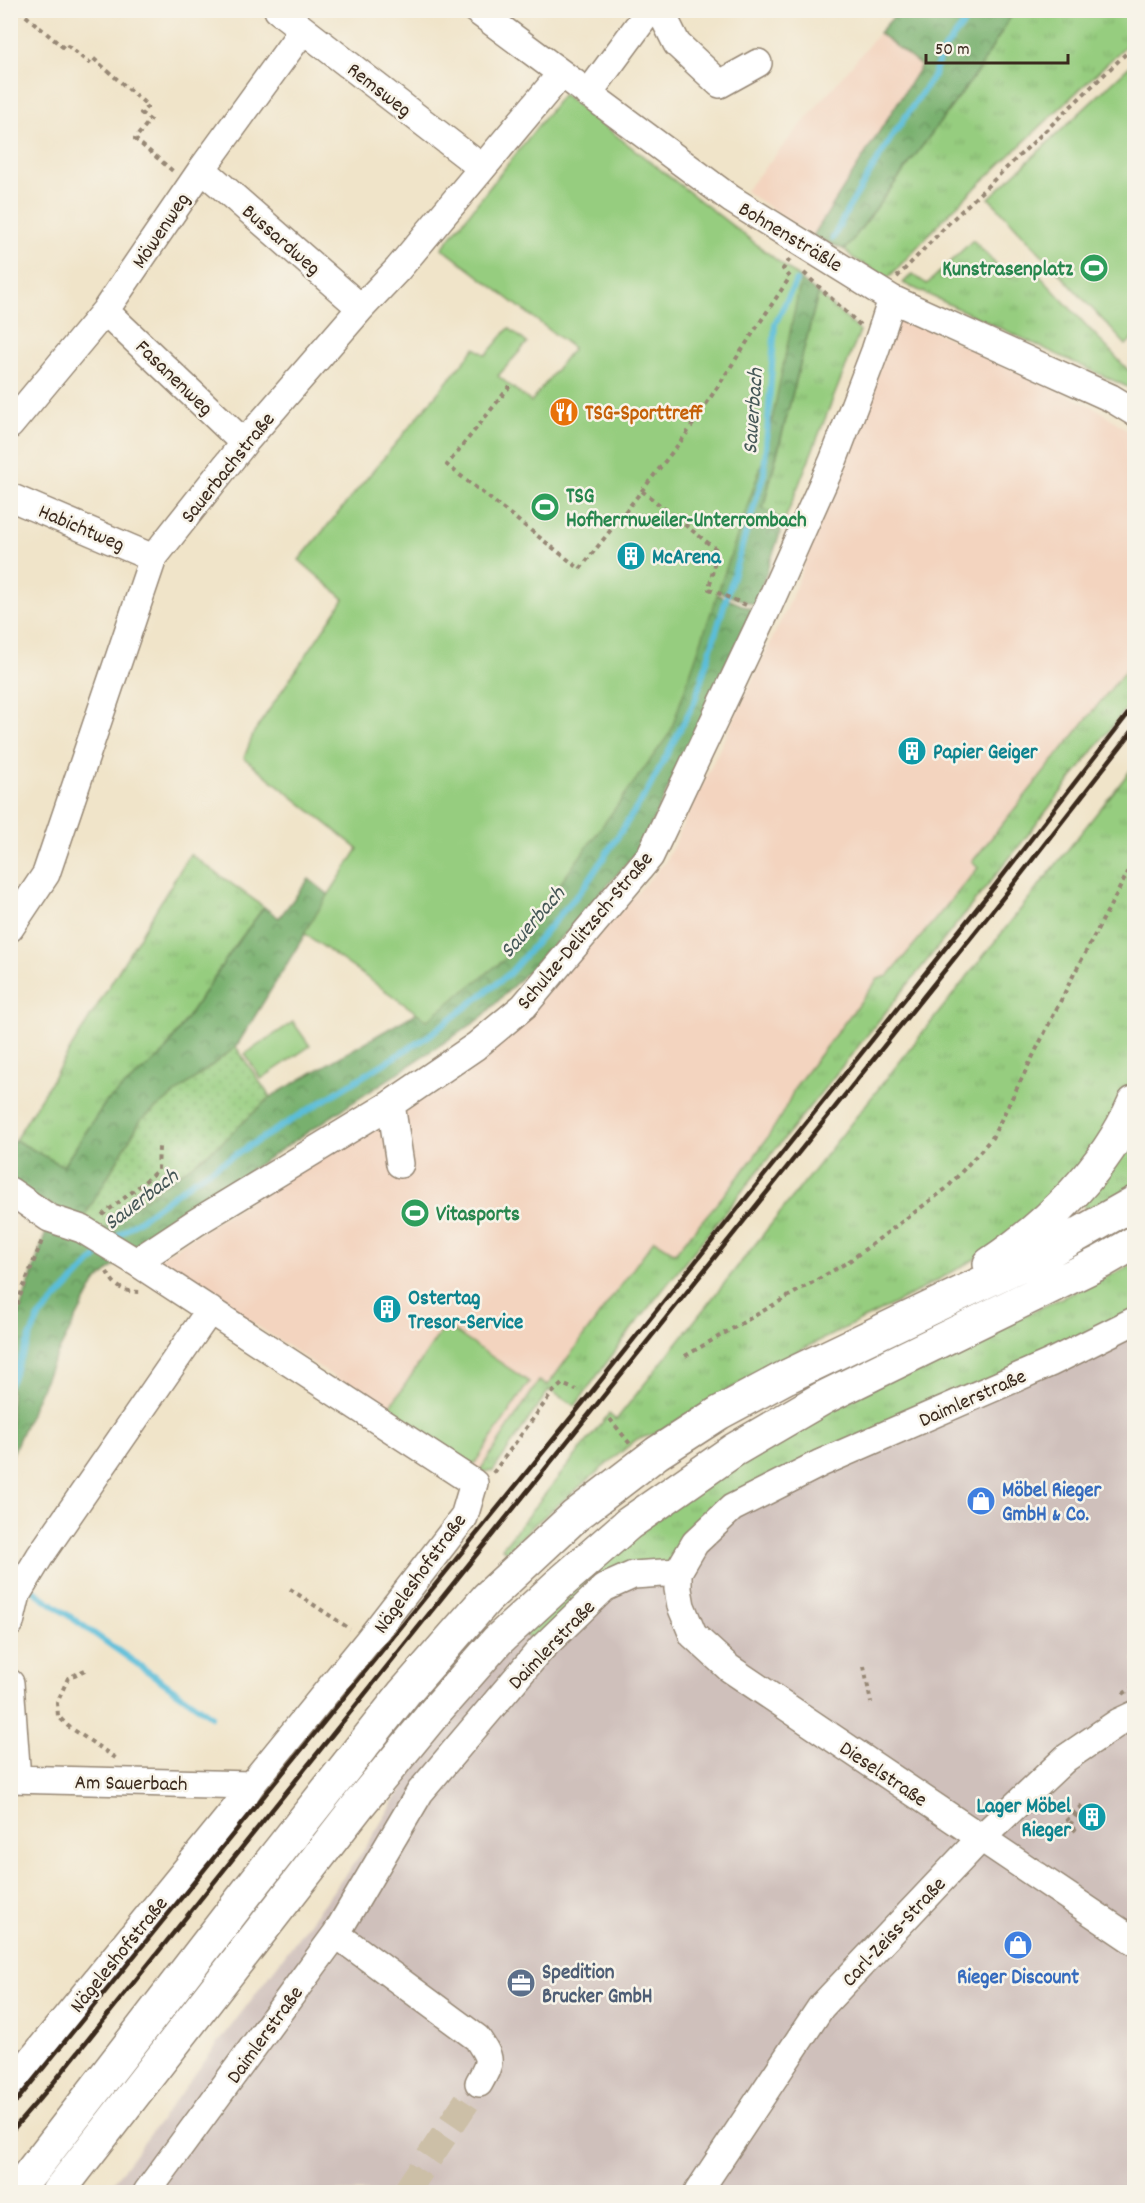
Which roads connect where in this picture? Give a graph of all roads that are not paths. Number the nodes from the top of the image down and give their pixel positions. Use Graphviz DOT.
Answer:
graph roads {
  1 [pos="278,10"];
  2 [pos="476,10"];
  3 [pos="650,10"];
  4 [pos="660,10"];
  5 [pos="303,30"];
  6 [pos="758,63"];
  7 [pos="561,74"];
  8 [pos="588,94"];
  9 [pos="481,167"];
  10 [pos="196,178"];
  11 [pos="888,297"];
  12 [pos="361,308"];
  13 [pos="105,311"];
  14 [pos="1134,412"];
  15 [pos="10,425"];
  16 [pos="244,443"];
  17 [pos="10,497"];
  18 [pos="153,558"];
  19 [pos="10,928"];
  20 [pos="1134,1102"];
  21 [pos="391,1104"];
  22 [pos="400,1164"];
  23 [pos="10,1191"];
  24 [pos="1134,1203"];
  25 [pos="1134,1243"];
  26 [pos="131,1259"];
  27 [pos="210,1310"];
  28 [pos="908,1317"];
  29 [pos="1134,1321"];
  30 [pos="678,1572"];
  31 [pos="10,1623"];
  32 [pos="10,1683"];
  33 [pos="1134,1715"];
  34 [pos="14,1779"];
  35 [pos="251,1785"];
  36 [pos="980,1839"];
  37 [pos="336,1934"];
  38 [pos="1134,1941"];
  39 [pos="479,2083"];
  40 [pos="10,2086"];
  41 [pos="16,2193"];
  42 [pos="58,2193"];
  43 [pos="147,2193"];
  44 [pos="698,2193"];
  1 -- 5 [label="street, Remsweg"];
  2 -- 7 [label="street, Bohnensträßle"];
  3 -- 8 [label="street"];
  4 -- 6 [label="street"];
  5 -- 9 [label="street, Remsweg"];
  5 -- 10 [label="street, Möwenweg"];
  7 -- 8 [label="street, Bohnensträßle"];
  7 -- 9 [label="street, Sauerbachstraße"];
  8 -- 11 [label="street, Bohnensträßle"];
  9 -- 12 [label="street, Sauerbachstraße"];
  10 -- 12 [label="street, Bussardweg"];
  10 -- 13 [label="street, Möwenweg"];
  11 -- 14 [label="street, Bohnensträßle"];
  11 -- 21 [label="street, Schulze-Delitzsch-Straße"];
  12 -- 16 [label="street, Sauerbachstraße"];
  13 -- 15 [label="street, Möwenweg"];
  13 -- 16 [label="street, Fasanenweg"];
  16 -- 18 [label="street, Sauerbachstraße"];
  17 -- 18 [label="street, Habichtweg"];
  18 -- 19 [label="street, Sauerbachstraße"];
  20 -- 28 [label="highway"];
  21 -- 22 [label="street"];
  21 -- 26 [label="street, Schulze-Delitzsch-Straße"];
  23 -- 26 [label="street"];
  24 -- 28 [label="highway"];
  25 -- 42 [label="highway"];
  26 -- 27 [label="street"];
  27 -- 31 [label="street"];
  27 -- 35 [label="street, Nägeleshofstraße"];
  28 -- 41 [label="highway"];
  29 -- 30 [label="street, Daimlerstraße"];
  30 -- 36 [label="street, Dieselstraße"];
  30 -- 37 [label="street, Daimlerstraße"];
  32 -- 34 [label="street"];
  33 -- 36 [label="street, Carl-Zeiss-Straße"];
  34 -- 35 [label="street, Am Sauerbach"];
  35 -- 40 [label="street, Nägeleshofstraße"];
  36 -- 38 [label="street, Dieselstraße"];
  36 -- 44 [label="street, Carl-Zeiss-Straße"];
  37 -- 39 [label="street"];
  37 -- 43 [label="street, Daimlerstraße"];
}
